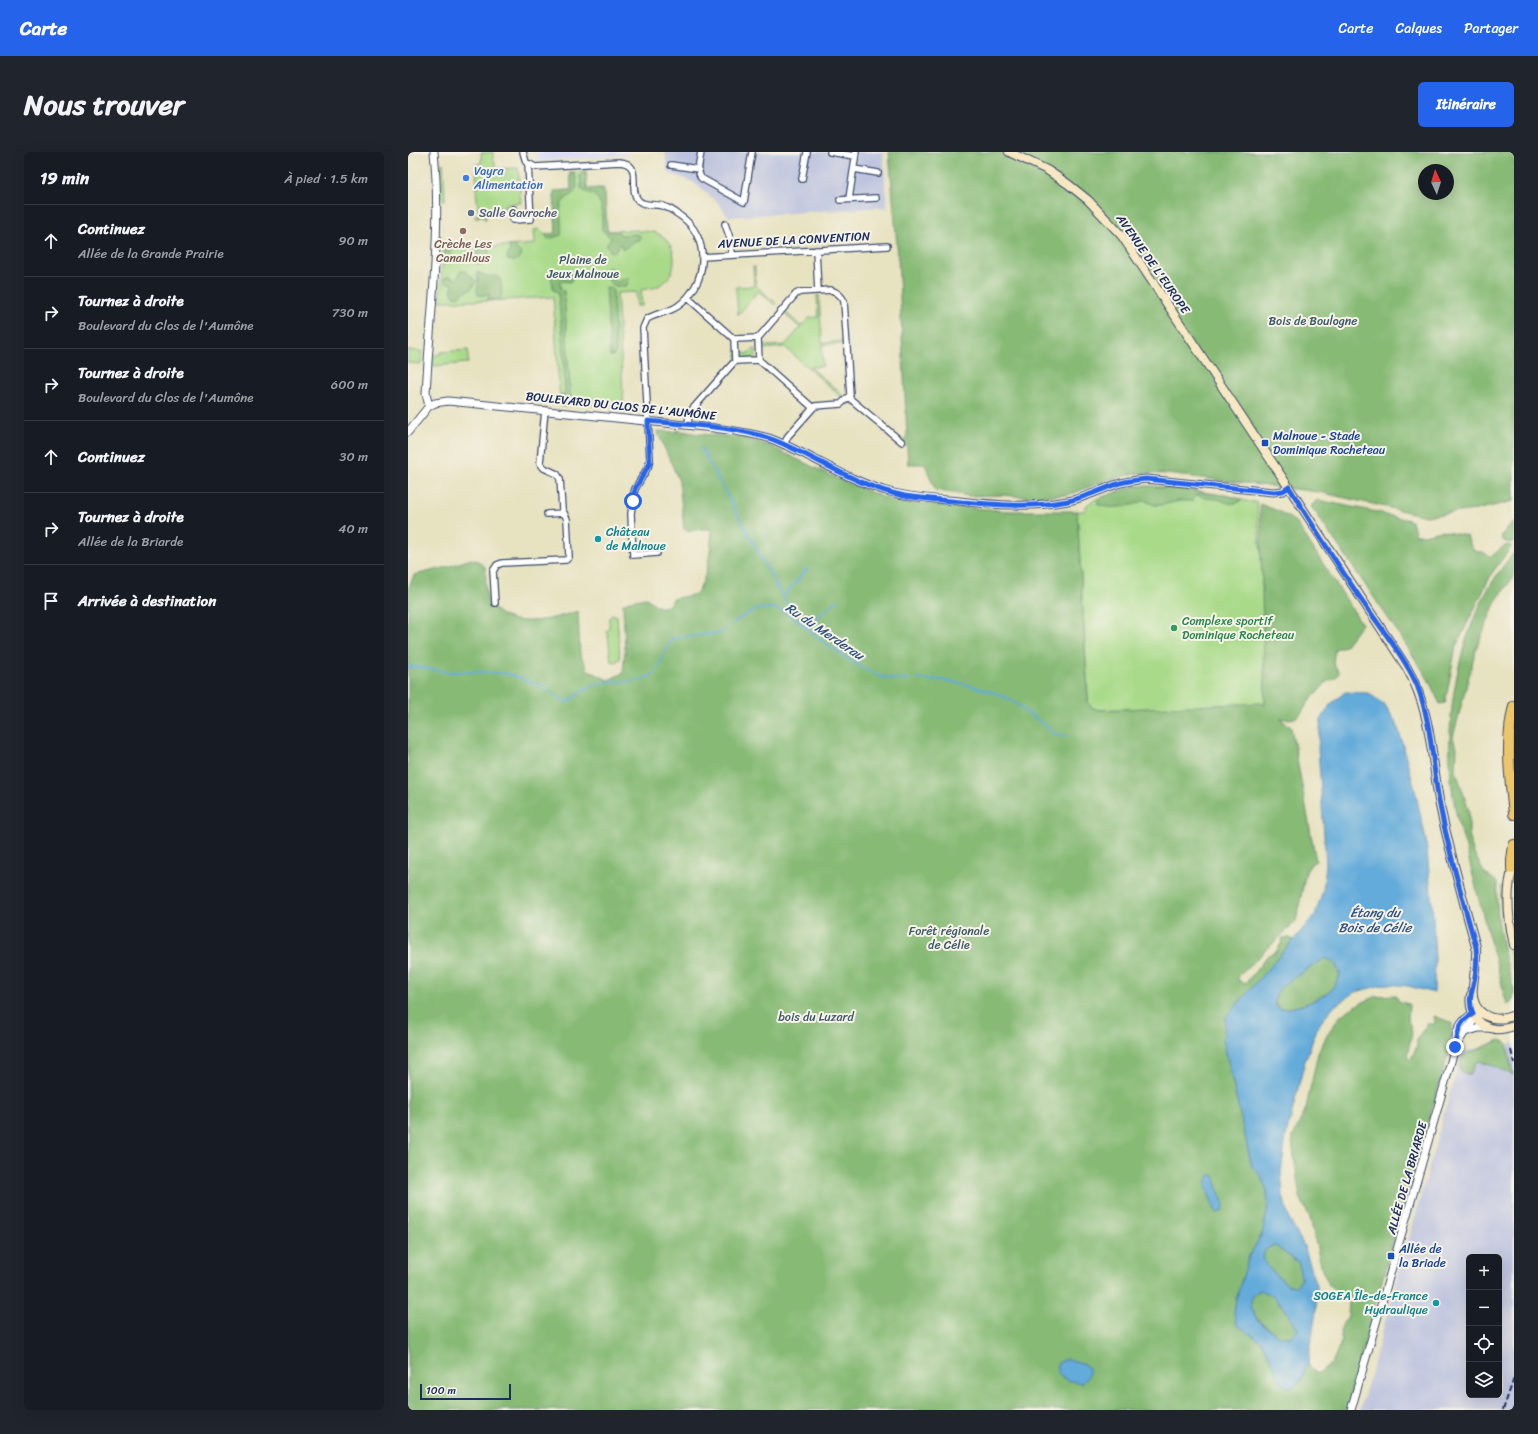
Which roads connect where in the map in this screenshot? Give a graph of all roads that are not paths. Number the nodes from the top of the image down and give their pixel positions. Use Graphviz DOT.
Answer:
graph roads {
  1 [pos="434,152"];
  2 [pos="523,152"];
  3 [pos="701,152"];
  4 [pos="752,152"];
  5 [pos="807,152"];
  6 [pos="830,152"];
  7 [pos="1009,152"];
  8 [pos="856,154"];
  9 [pos="528,164"];
  10 [pos="670,165"];
  11 [pos="854,169"];
  12 [pos="698,170"];
  13 [pos="878,173"];
  14 [pos="802,179"];
  15 [pos="876,198"];
  16 [pos="849,199"];
  17 [pos="840,200"];
  18 [pos="513,209"];
  19 [pos="725,224"];
  20 [pos="887,246"];
  21 [pos="816,250"];
  22 [pos="732,255"];
  23 [pos="702,257"];
  24 [pos="818,291"];
  25 [pos="688,298"];
  26 [pos="758,338"];
  27 [pos="734,340"];
  28 [pos="759,360"];
  29 [pos="735,361"];
  30 [pos="848,397"];
  31 [pos="429,406"];
  32 [pos="813,408"];
  33 [pos="545,410"];
  34 [pos="648,421"];
  35 [pos="688,425"];
  36 [pos="408,432"];
  37 [pos="902,442"];
  38 [pos="784,445"];
  39 [pos="1289,487"];
  40 [pos="564,513"];
  41 [pos="547,514"];
  42 [pos="657,553"];
  43 [pos="495,603"];
  44 [pos="1514,706"];
  45 [pos="1514,814"];
  46 [pos="1514,845"];
  47 [pos="1513,867"];
  48 [pos="1514,945"];
  49 [pos="1476,1015"];
  50 [pos="1514,1016"];
  51 [pos="1514,1026"];
  52 [pos="1491,1028"];
  53 [pos="1465,1032"];
  54 [pos="1456,1044"];
  55 [pos="1351,1410"];
  1 -- 31 [label="street"];
  2 -- 9 [label="street"];
  3 -- 12 [label="street"];
  4 -- 12 [label="street"];
  5 -- 14 [label="street"];
  6 -- 8 [label="street"];
  7 -- 39 [label="main road, AVENUE DE L'EUROPE"];
  8 -- 11 [label="street"];
  9 -- 18 [label="street"];
  9 -- 23 [label="street"];
  10 -- 12 [label="street"];
  11 -- 13 [label="street"];
  11 -- 16 [label="street"];
  15 -- 16 [label="street"];
  16 -- 17 [label="street"];
  19 -- 22 [label="street"];
  20 -- 21 [label="street, AVENUE DE LA CONVENTION"];
  21 -- 22 [label="street, AVENUE DE LA CONVENTION"];
  21 -- 24 [label="street"];
  22 -- 23 [label="street, AVENUE DE LA CONVENTION"];
  23 -- 25 [label="street"];
  24 -- 26 [label="street"];
  24 -- 30 [label="street"];
  25 -- 27 [label="street"];
  25 -- 34 [label="street"];
  26 -- 27 [label="street"];
  26 -- 28 [label="street"];
  27 -- 29 [label="street"];
  28 -- 29 [label="street"];
  28 -- 32 [label="street"];
  29 -- 35 [label="street"];
  30 -- 32 [label="street"];
  30 -- 37 [label="street"];
  31 -- 33 [label="street, BOULEVARD DU CLOS DE L'AUMÔNE"];
  31 -- 36 [label="street"];
  32 -- 38 [label="street"];
  33 -- 34 [label="street, BOULEVARD DU CLOS DE L'AUMÔNE"];
  33 -- 40 [label="street"];
  34 -- 35 [label="street, BOULEVARD DU CLOS DE L'AUMÔNE"];
  34 -- 42 [label="street"];
  35 -- 38 [label="street, BOULEVARD DU CLOS DE L'AUMÔNE"];
  38 -- 39 [label="street, BOULEVARD DU CLOS DE L'AUMÔNE"];
  39 -- 49 [label="main road"];
  40 -- 41 [label="street"];
  40 -- 43 [label="street"];
  44 -- 45 [label="highway"];
  46 -- 47 [label="highway"];
  47 -- 48 [label="main road"];
  49 -- 50 [label="main road"];
  49 -- 52 [label="main road"];
  49 -- 53 [label="street, ALLÉE DE LA BRIARDE"];
  49 -- 54 [label="street, ALLÉE DE LA BRIARDE"];
  51 -- 52 [label="main road"];
  52 -- 53 [label="street"];
  53 -- 54 [label="street, ALLÉE DE LA BRIARDE"];
  54 -- 55 [label="street, ALLÉE DE LA BRIARDE"];
}
